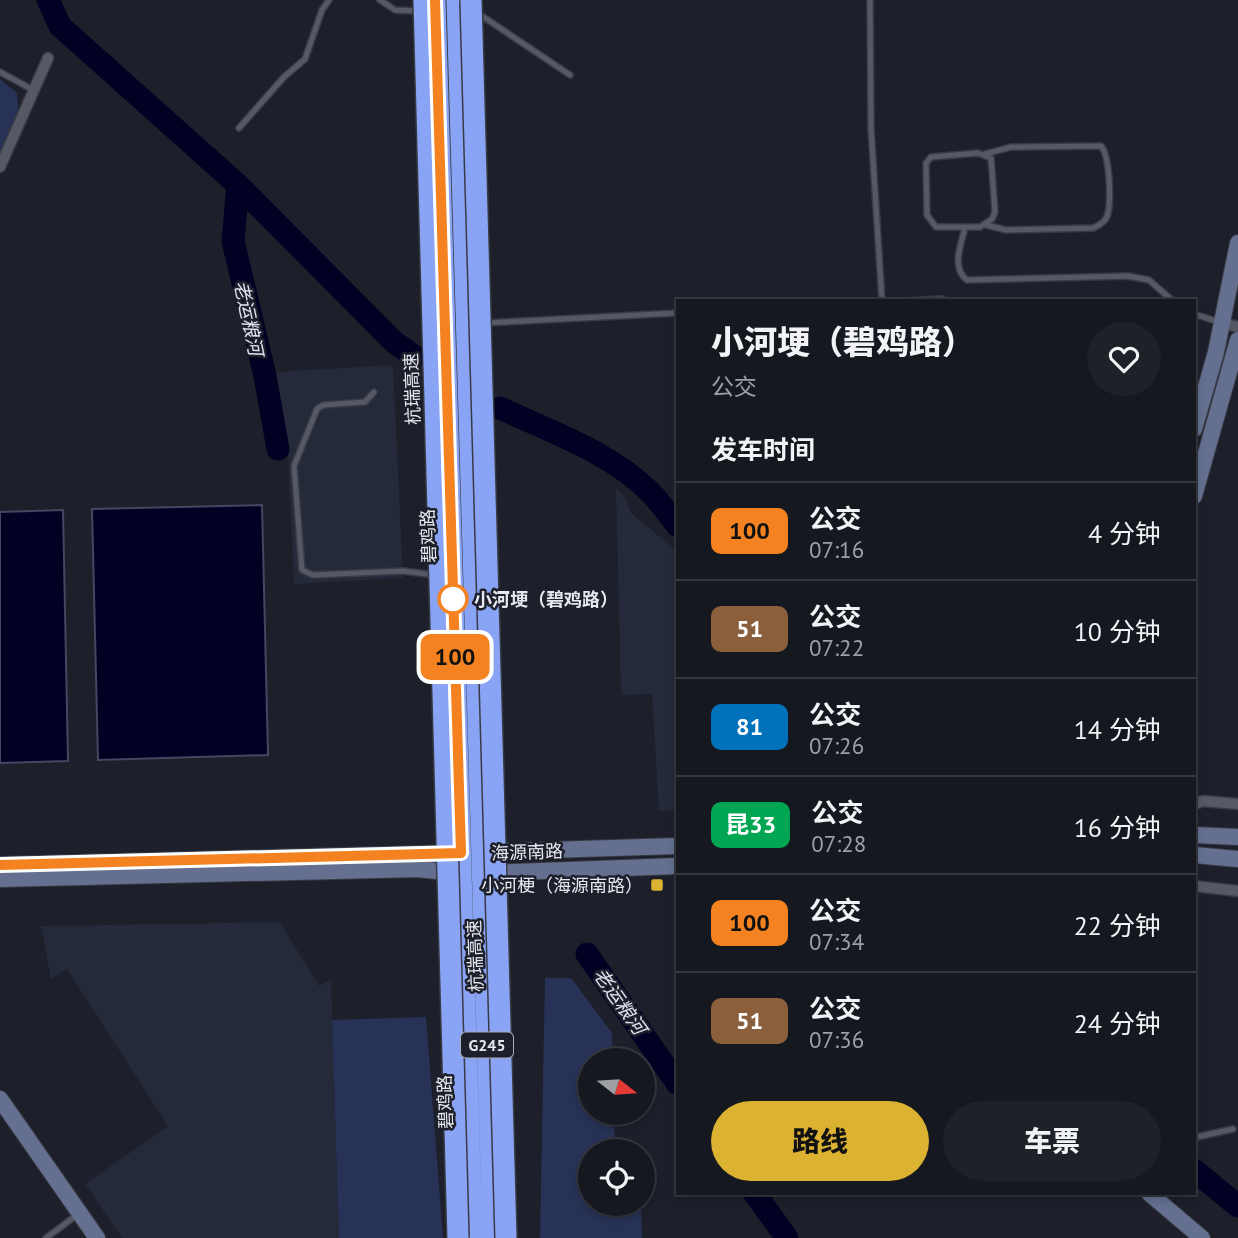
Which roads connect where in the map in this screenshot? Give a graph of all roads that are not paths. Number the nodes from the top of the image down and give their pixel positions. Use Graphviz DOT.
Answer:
graph roads {
  1 [pos="329,0"];
  2 [pos="380,0"];
  3 [pos="410,0"];
  4 [pos="870,0"];
  5 [pos="462,1"];
  6 [pos="431,4"];
  7 [pos="48,58"];
  8 [pos="0,72"];
  9 [pos="570,75"];
  10 [pos="34,91"];
  11 [pos="239,128"];
  12 [pos="985,154"];
  13 [pos="0,167"];
  14 [pos="986,225"];
  15 [pos="965,228"];
  16 [pos="1238,243"];
  17 [pos="882,299"];
  18 [pos="1171,299"];
  19 [pos="676,313"];
  20 [pos="1196,315"];
  21 [pos="467,324"];
  22 [pos="1230,325"];
  23 [pos="433,339"];
  24 [pos="1238,340"];
  25 [pos="374,393"];
  26 [pos="1196,423"];
  27 [pos="1196,489"];
  28 [pos="452,574"];
  29 [pos="1196,803"];
  30 [pos="1238,804"];
  31 [pos="1196,835"];
  32 [pos="1238,837"];
  33 [pos="676,846"];
  34 [pos="1196,855"];
  35 [pos="1238,859"];
  36 [pos="471,862"];
  37 [pos="0,865"];
  38 [pos="676,866"];
  39 [pos="0,879"];
  40 [pos="1196,886"];
  41 [pos="1238,891"];
  42 [pos="2,1105"];
  43 [pos="1233,1129"];
  44 [pos="1196,1138"];
  45 [pos="1151,1195"];
  46 [pos="79,1213"];
  47 [pos="46,1238"];
  48 [pos="97,1238"];
  49 [pos="458,1238"];
  50 [pos="472,1238"];
  51 [pos="493,1238"];
  52 [pos="506,1238"];
  53 [pos="1202,1238"];
  1 -- 11 [label="lane"];
  2 -- 6 [label="lane"];
  3 -- 23 [label="highway, bridge"];
  4 -- 17 [label="lane"];
  5 -- 9 [label="lane"];
  5 -- 21 [label="highway, 碧鸡路 / G245"];
  5 -- 52 [label="highway, 杭瑞高速, bridge"];
  6 -- 23 [label="highway, 杭瑞高速, bridge"];
  6 -- 28 [label="highway, 碧鸡路 / G245"];
  7 -- 10 [label="street"];
  8 -- 10 [label="lane"];
  10 -- 13 [label="street"];
  12 -- 14 [label="lane"];
  12 -- 14 [label="lane"];
  12 -- 15 [label="lane"];
  14 -- 15 [label="lane"];
  15 -- 18 [label="lane"];
  16 -- 22 [label="main road"];
  19 -- 21 [label="lane"];
  20 -- 22 [label="lane"];
  21 -- 36 [label="highway, 碧鸡路 / G245"];
  22 -- 26 [label="main road"];
  23 -- 49 [label="highway, 杭瑞高速, bridge"];
  24 -- 27 [label="main road"];
  25 -- 28 [label="lane"];
  28 -- 36 [label="highway, 碧鸡路 / G245"];
  29 -- 30 [label="street"];
  31 -- 32 [label="main road"];
  33 -- 36 [label="main road, 海源南路"];
  34 -- 35 [label="main road"];
  36 -- 37 [label="main road, 海源南路"];
  36 -- 38 [label="main road, 海源南路"];
  36 -- 39 [label="main road, 海源南路"];
  36 -- 50 [label="highway, 碧鸡路 / G245"];
  36 -- 51 [label="highway, 碧鸡路 / G245"];
  40 -- 41 [label="street"];
  42 -- 46 [label="main road"];
  43 -- 44 [label="lane"];
  45 -- 53 [label="main road"];
  46 -- 47 [label="lane"];
  46 -- 48 [label="main road"];
}
